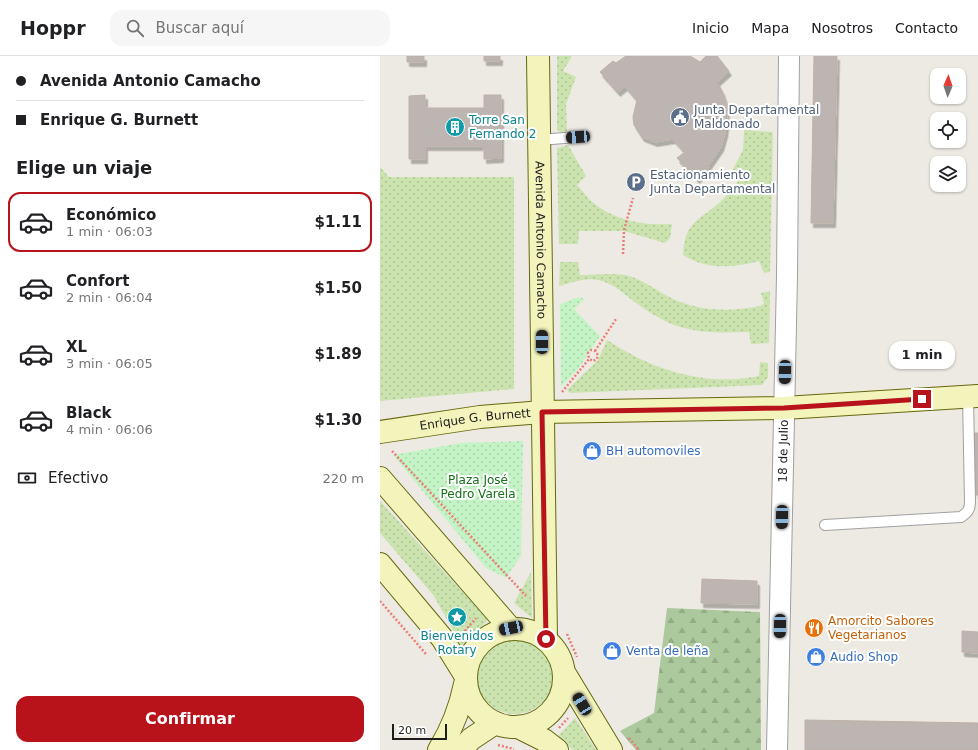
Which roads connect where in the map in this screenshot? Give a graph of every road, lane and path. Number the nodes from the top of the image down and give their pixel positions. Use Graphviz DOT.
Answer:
graph roads {
  1 [pos="538,56"];
  2 [pos="789,56"];
  3 [pos="578,137"];
  4 [pos="539,140"];
  5 [pos="633,198"];
  6 [pos="623,254"];
  7 [pos="616,319"];
  8 [pos="595,351"];
  9 [pos="589,360"];
  10 [pos="567,387"];
  11 [pos="973,396"];
  12 [pos="784,408"];
  13 [pos="542,412"];
  14 [pos="384,440"];
  15 [pos="380,478"];
  16 [pos="825,525"];
  17 [pos="380,564"];
  18 [pos="545,614"];
  19 [pos="511,628"];
  20 [pos="546,639"];
  21 [pos="572,669"];
  22 [pos="465,680"];
  23 [pos="495,723"];
  24 [pos="518,727"];
  25 [pos="618,742"];
  26 [pos="439,750"];
  27 [pos="461,750"];
  28 [pos="557,750"];
  29 [pos="639,750"];
  30 [pos="777,750"];
  1 -- 4 [label="street, Avenida Antonio Camacho"];
  2 -- 12 [label="street, 18 de Julio"];
  3 -- 4 [label="lane"];
  4 -- 13 [label="street, Avenida Antonio Camacho"];
  5 -- 6 [label="path"];
  7 -- 8 [label="path"];
  8 -- 9 [label="path"];
  8 -- 9 [label="path"];
  9 -- 10 [label="path"];
  11 -- 12 [label="street, Enrique G. Burnett"];
  11 -- 16 [label="lane"];
  12 -- 13 [label="street, Enrique G. Burnett"];
  12 -- 30 [label="street, 18 de Julio"];
  13 -- 14 [label="street, Enrique G. Burnett"];
  13 -- 18 [label="street, Avenida Antonio Camacho"];
  14 -- 18 [label="path"];
  15 -- 19 [label="street"];
  17 -- 22 [label="street"];
  18 -- 20 [label="street, Avenida Antonio Camacho"];
  18 -- 21 [label="path"];
  19 -- 20 [label="street"];
  19 -- 22 [label="street"];
  20 -- 21 [label="street"];
  21 -- 24 [label="street"];
  21 -- 25 [label="street"];
  22 -- 23 [label="street"];
  22 -- 26 [label="street"];
  23 -- 24 [label="street"];
  23 -- 27 [label="street"];
  24 -- 28 [label="street"];
  25 -- 29 [label="path"];
}
